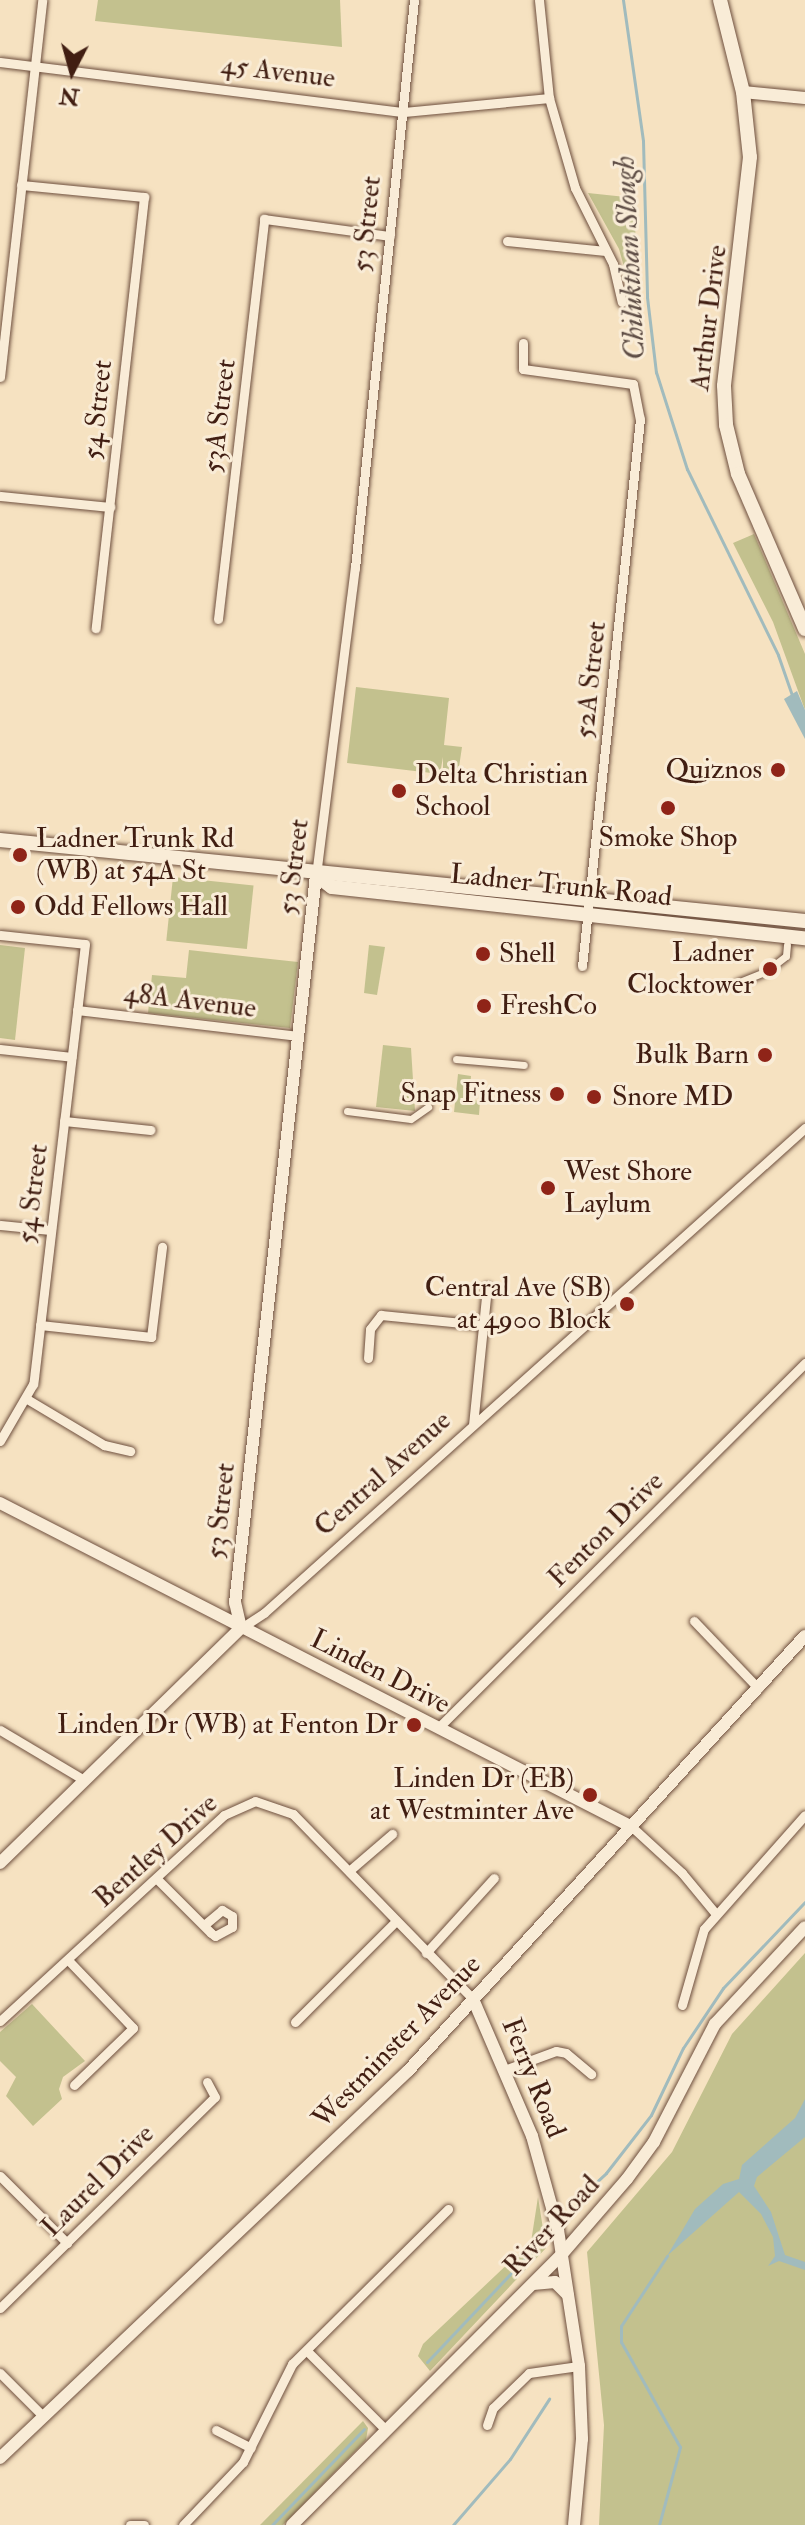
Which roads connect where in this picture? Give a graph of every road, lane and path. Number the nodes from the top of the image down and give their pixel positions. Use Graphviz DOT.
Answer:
graph roads {
  1 [pos="42,0"];
  2 [pos="414,0"];
  3 [pos="539,0"];
  4 [pos="720,0"];
  5 [pos="0,62"];
  6 [pos="34,66"];
  7 [pos="743,92"];
  8 [pos="549,98"];
  9 [pos="805,98"];
  10 [pos="404,112"];
  11 [pos="21,185"];
  12 [pos="390,236"];
  13 [pos="507,241"];
  14 [pos="605,251"];
  15 [pos="622,302"];
  16 [pos="523,343"];
  17 [pos="0,377"];
  18 [pos="0,496"];
  19 [pos="110,507"];
  20 [pos="801,613"];
  21 [pos="218,619"];
  22 [pos="96,628"];
  23 [pos="805,629"];
  24 [pos="0,840"];
  25 [pos="316,875"];
  26 [pos="589,898"];
  27 [pos="588,914"];
  28 [pos="805,921"];
  29 [pos="0,935"];
  30 [pos="805,938"];
  31 [pos="787,945"];
  32 [pos="582,966"];
  33 [pos="737,983"];
  34 [pos="77,1010"];
  35 [pos="298,1036"];
  36 [pos="0,1049"];
  37 [pos="72,1057"];
  38 [pos="456,1059"];
  39 [pos="524,1065"];
  40 [pos="428,1107"];
  41 [pos="347,1111"];
  42 [pos="64,1121"];
  43 [pos="805,1128"];
  44 [pos="151,1130"];
  45 [pos="0,1225"];
  46 [pos="51,1230"];
  47 [pos="162,1247"];
  48 [pos="487,1287"];
  49 [pos="40,1325"];
  50 [pos="483,1325"];
  51 [pos="368,1358"];
  52 [pos="805,1363"];
  53 [pos="27,1399"];
  54 [pos="473,1425"];
  55 [pos="0,1441"];
  56 [pos="130,1451"];
  57 [pos="0,1503"];
  58 [pos="694,1621"];
  59 [pos="241,1628"];
  60 [pos="805,1636"];
  61 [pos="758,1688"];
  62 [pos="438,1728"];
  63 [pos="0,1730"];
  64 [pos="84,1780"];
  65 [pos="805,1815"];
  66 [pos="632,1827"];
  67 [pos="392,1834"];
  68 [pos="0,1863"];
  69 [pos="349,1871"];
  70 [pos="494,1878"];
  71 [pos="157,1879"];
  72 [pos="716,1914"];
  73 [pos="396,1921"];
  74 [pos="204,1925"];
  75 [pos="805,1927"];
  76 [pos="426,1953"];
  77 [pos="68,1960"];
  78 [pos="473,1999"];
  79 [pos="682,2005"];
  80 [pos="0,2021"];
  81 [pos="295,2022"];
  82 [pos="507,2069"];
  83 [pos="591,2074"];
  84 [pos="207,2082"];
  85 [pos="74,2085"];
  86 [pos="0,2176"];
  87 [pos="448,2209"];
  88 [pos="67,2243"];
  89 [pos="562,2254"];
  90 [pos="530,2286"];
  91 [pos="572,2305"];
  92 [pos="0,2308"];
  93 [pos="307,2351"];
  94 [pos="579,2366"];
  95 [pos="0,2373"];
  96 [pos="43,2416"];
  97 [pos="487,2425"];
  98 [pos="216,2430"];
  99 [pos="386,2430"];
  100 [pos="251,2448"];
  101 [pos="0,2458"];
  102 [pos="130,2525"];
  103 [pos="144,2525"];
  104 [pos="183,2525"];
  105 [pos="292,2525"];
  106 [pos="574,2525"];
  1 -- 6 [label="street"];
  2 -- 10 [label="street, 53 Street"];
  3 -- 8 [label="street"];
  4 -- 7 [label="main road, Arthur Drive"];
  5 -- 6 [label="street, 45 Avenue"];
  6 -- 10 [label="street, 45 Avenue"];
  6 -- 11 [label="street"];
  7 -- 9 [label="street"];
  7 -- 20 [label="main road, Arthur Drive"];
  8 -- 10 [label="street, 45 Avenue"];
  8 -- 14 [label="street"];
  10 -- 12 [label="street, 53 Street"];
  11 -- 17 [label="street"];
  11 -- 19 [label="street, 54 Street"];
  12 -- 21 [label="street, 53A Street"];
  12 -- 25 [label="street, 53 Street"];
  13 -- 14 [label="street"];
  14 -- 15 [label="street"];
  16 -- 26 [label="street, 52A Street"];
  18 -- 19 [label="street"];
  19 -- 22 [label="street, 54 Street"];
  20 -- 23 [label="main road, Arthur Drive"];
  24 -- 25 [label="main road, Ladner Trunk Road"];
  25 -- 26 [label="main road, Ladner Trunk Road"];
  25 -- 27 [label="main road, Ladner Trunk Road"];
  25 -- 35 [label="street, 53 Street"];
  26 -- 27 [label="street, 52A Street"];
  26 -- 28 [label="main road, Ladner Trunk Road"];
  27 -- 30 [label="main road, Ladner Trunk Road"];
  27 -- 32 [label="street, 52A Street"];
  29 -- 34 [label="street, 54 Street"];
  31 -- 33 [label="street"];
  34 -- 35 [label="street, 48A Avenue"];
  34 -- 37 [label="street, 54 Street"];
  35 -- 59 [label="street, 53 Street"];
  36 -- 37 [label="street"];
  37 -- 42 [label="street, 54 Street"];
  38 -- 39 [label="street"];
  40 -- 41 [label="street"];
  42 -- 44 [label="street"];
  42 -- 46 [label="street, 54 Street"];
  43 -- 54 [label="street, Central Avenue"];
  45 -- 46 [label="street"];
  46 -- 49 [label="street, 54 Street"];
  47 -- 49 [label="street"];
  48 -- 50 [label="street"];
  49 -- 53 [label="street, 54 Street"];
  50 -- 51 [label="street"];
  50 -- 54 [label="street"];
  52 -- 62 [label="street, Fenton Drive"];
  53 -- 55 [label="street, 54 Street"];
  53 -- 56 [label="street"];
  54 -- 59 [label="street, Central Avenue"];
  57 -- 59 [label="street, Linden Drive"];
  58 -- 61 [label="street"];
  59 -- 62 [label="street, Linden Drive"];
  59 -- 64 [label="street, Central Avenue"];
  60 -- 61 [label="street, Westminster Avenue"];
  61 -- 66 [label="street, Westminster Avenue"];
  62 -- 66 [label="street, Linden Drive"];
  63 -- 64 [label="street"];
  64 -- 68 [label="street, Central Avenue"];
  65 -- 72 [label="street"];
  66 -- 72 [label="street, Linden Drive"];
  66 -- 78 [label="street, Westminster Avenue"];
  67 -- 69 [label="street"];
  69 -- 71 [label="street, Bentley Drive"];
  69 -- 73 [label="street, Bentley Drive"];
  70 -- 76 [label="street"];
  71 -- 74 [label="street"];
  71 -- 77 [label="street, Bentley Drive"];
  72 -- 79 [label="street"];
  73 -- 76 [label="street, Bentley Drive"];
  73 -- 81 [label="street"];
  75 -- 89 [label="street, River Road"];
  76 -- 78 [label="street, Bentley Drive"];
  77 -- 80 [label="street, Bentley Drive"];
  77 -- 85 [label="street"];
  78 -- 82 [label="street, Ferry Road"];
  78 -- 96 [label="street, Westminster Avenue"];
  82 -- 83 [label="street"];
  82 -- 89 [label="street, Ferry Road"];
  84 -- 88 [label="street, Laurel Drive"];
  86 -- 88 [label="street"];
  87 -- 93 [label="street"];
  88 -- 92 [label="street, Laurel Drive"];
  89 -- 90 [label="street, River Road"];
  89 -- 91 [label="street, Ferry Road"];
  90 -- 91 [label="street"];
  90 -- 99 [label="street, River Road"];
  91 -- 94 [label="street, Ferry Road"];
  93 -- 99 [label="street"];
  93 -- 100 [label="street"];
  94 -- 97 [label="street"];
  94 -- 106 [label="street, Ferry Road"];
  95 -- 96 [label="street"];
  96 -- 101 [label="street, Westminster Avenue"];
  98 -- 100 [label="street"];
  99 -- 105 [label="street, River Road"];
  100 -- 104 [label="street"];
  102 -- 103 [label="street"];
}
